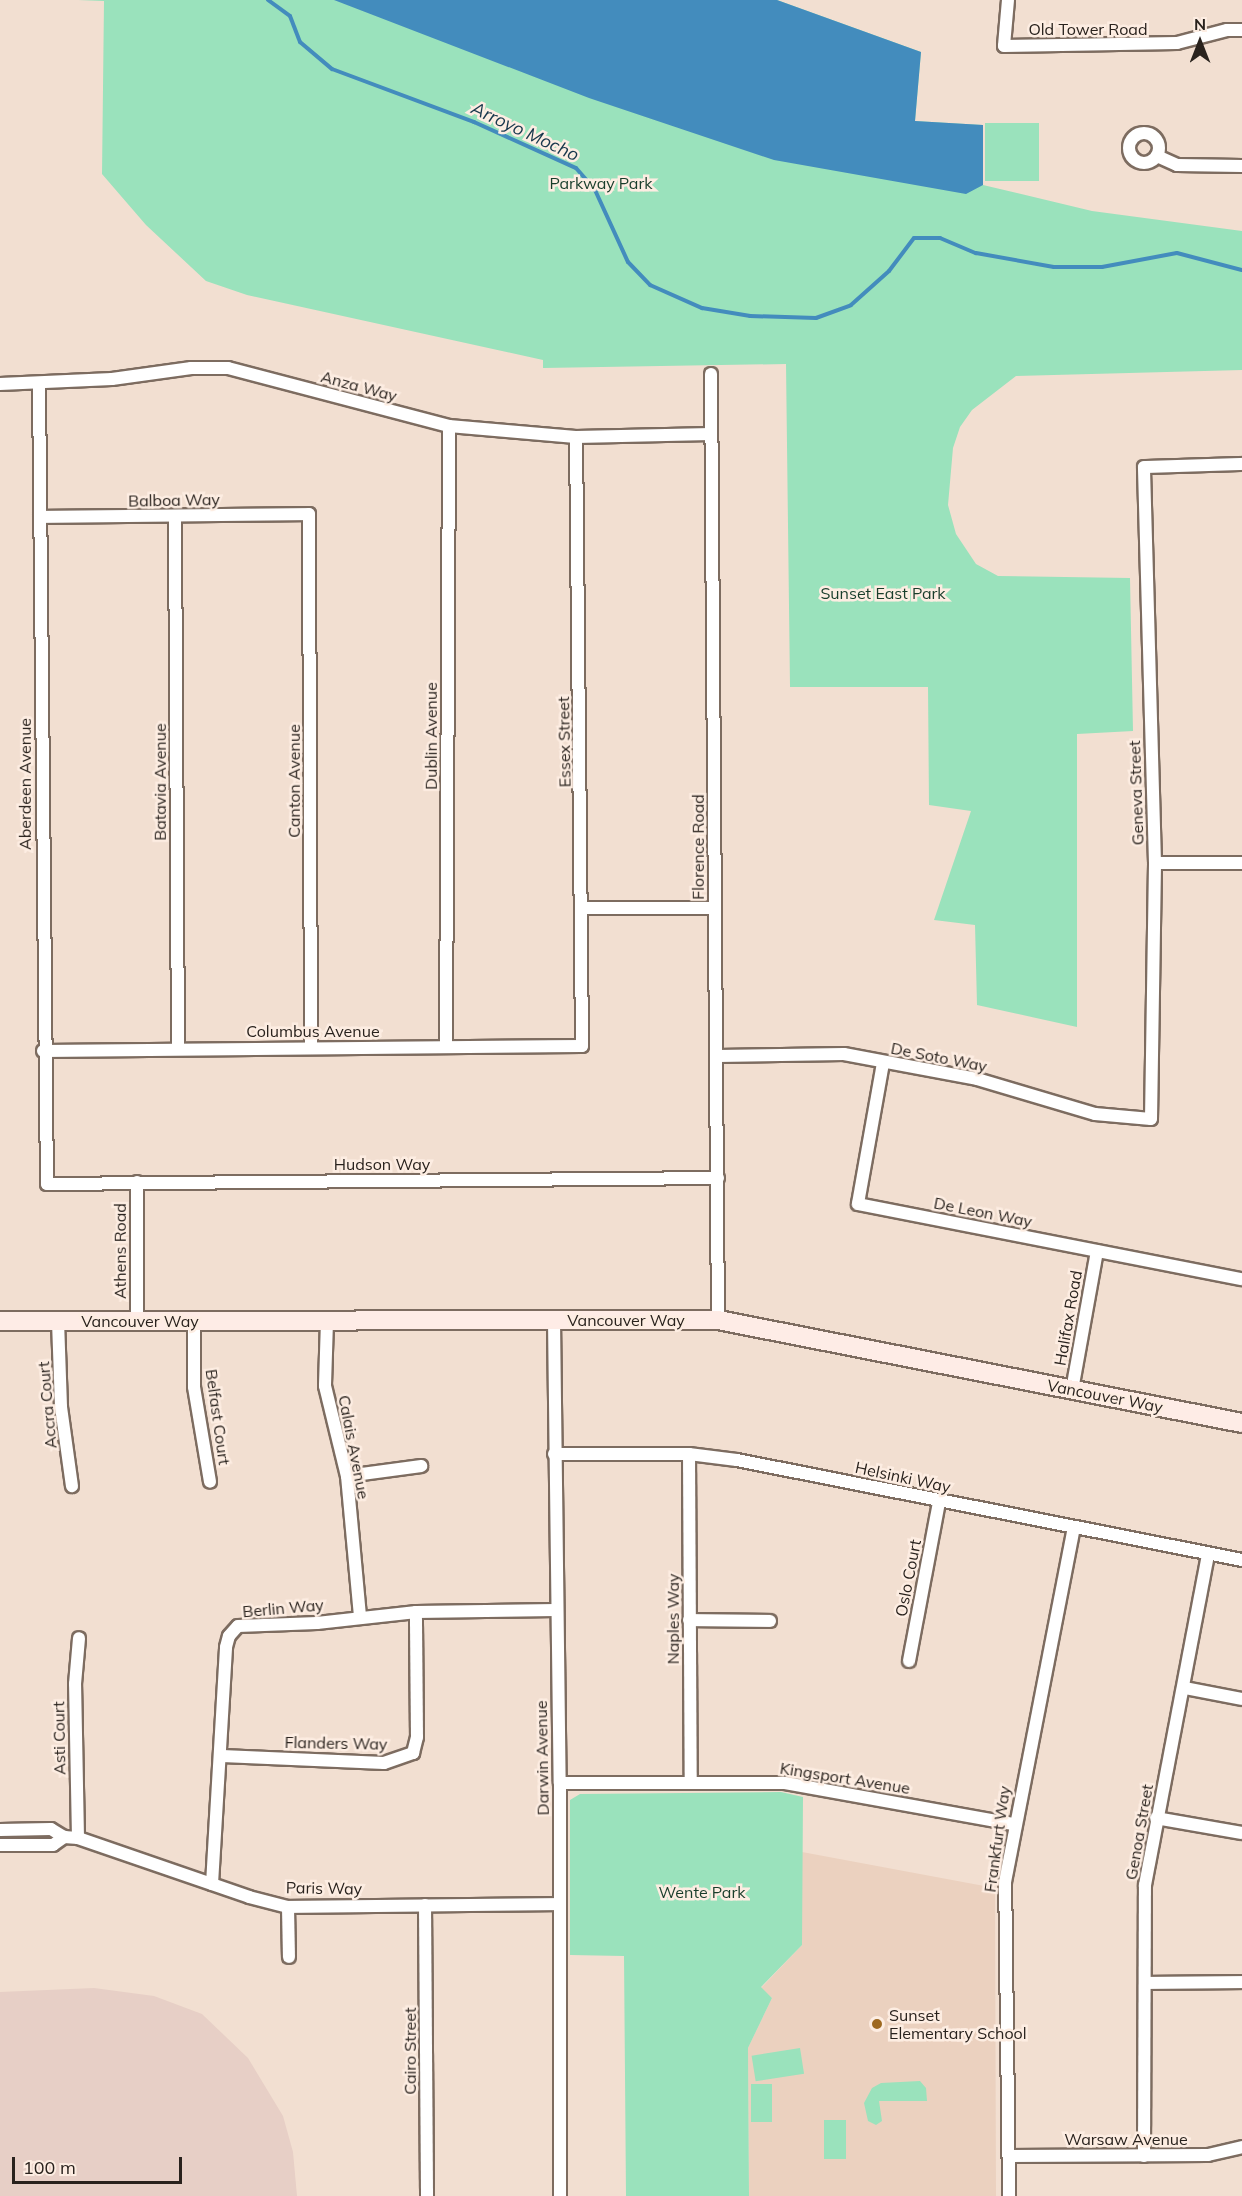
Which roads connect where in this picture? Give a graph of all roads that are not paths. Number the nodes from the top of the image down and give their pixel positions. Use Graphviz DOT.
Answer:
graph roads {
  1 [pos="1008,0"];
  2 [pos="1242,30"];
  3 [pos="1157,156"];
  4 [pos="1242,166"];
  5 [pos="711,374"];
  6 [pos="0,384"];
  7 [pos="39,385"];
  8 [pos="449,426"];
  9 [pos="711,434"];
  10 [pos="576,437"];
  11 [pos="1242,464"];
  12 [pos="309,514"];
  13 [pos="40,517"];
  14 [pos="175,517"];
  15 [pos="1155,863"];
  16 [pos="1242,863"];
  17 [pos="583,908"];
  18 [pos="715,908"];
  19 [pos="446,1046"];
  20 [pos="582,1046"];
  21 [pos="178,1047"];
  22 [pos="311,1048"];
  23 [pos="43,1051"];
  24 [pos="718,1056"];
  25 [pos="883,1063"];
  26 [pos="1151,1119"];
  27 [pos="718,1178"];
  28 [pos="137,1182"];
  29 [pos="47,1184"];
  30 [pos="1096,1251"];
  31 [pos="1242,1279"];
  32 [pos="137,1320"];
  33 [pos="194,1320"];
  34 [pos="554,1320"];
  35 [pos="718,1320"];
  36 [pos="0,1321"];
  37 [pos="58,1321"];
  38 [pos="327,1321"];
  39 [pos="1072,1390"];
  40 [pos="1242,1423"];
  41 [pos="554,1454"];
  42 [pos="689,1454"];
  43 [pos="421,1466"];
  44 [pos="347,1476"];
  45 [pos="210,1482"];
  46 [pos="72,1486"];
  47 [pos="939,1502"];
  48 [pos="1074,1528"];
  49 [pos="1208,1554"];
  50 [pos="1242,1560"];
  51 [pos="556,1610"];
  52 [pos="417,1612"];
  53 [pos="360,1616"];
  54 [pos="689,1620"];
  55 [pos="770,1621"];
  56 [pos="79,1638"];
  57 [pos="909,1660"];
  58 [pos="1185,1688"];
  59 [pos="1242,1699"];
  60 [pos="222,1756"];
  61 [pos="560,1783"];
  62 [pos="691,1783"];
  63 [pos="1156,1818"];
  64 [pos="1014,1824"];
  65 [pos="0,1830"];
  66 [pos="1242,1833"];
  67 [pos="64,1837"];
  68 [pos="78,1838"];
  69 [pos="0,1845"];
  70 [pos="212,1884"];
  71 [pos="558,1904"];
  72 [pos="425,1905"];
  73 [pos="288,1907"];
  74 [pos="289,1957"];
  75 [pos="1242,1982"];
  76 [pos="1147,1983"];
  77 [pos="1242,2147"];
  78 [pos="1009,2156"];
  79 [pos="1143,2156"];
  80 [pos="427,2196"];
  81 [pos="560,2196"];
  82 [pos="1009,2196"];
  1 -- 2 [label="street, Old Tower Road"];
  3 -- 4 [label="street"];
  5 -- 9 [label="street, Florence Road"];
  6 -- 7 [label="street, Anza Way"];
  7 -- 8 [label="street, Anza Way"];
  7 -- 13 [label="street, Aberdeen Avenue"];
  8 -- 10 [label="street, Anza Way"];
  8 -- 19 [label="street, Dublin Avenue"];
  9 -- 10 [label="street, Anza Way"];
  9 -- 18 [label="street, Florence Road"];
  10 -- 17 [label="street, Essex Street"];
  11 -- 15 [label="street, Geneva Street"];
  12 -- 14 [label="street, Balboa Way"];
  12 -- 22 [label="street, Canton Avenue"];
  13 -- 14 [label="street, Balboa Way"];
  13 -- 23 [label="street, Aberdeen Avenue"];
  14 -- 21 [label="street, Batavia Avenue"];
  15 -- 16 [label="street"];
  15 -- 26 [label="street, Geneva Street"];
  17 -- 18 [label="street"];
  17 -- 20 [label="street, Essex Street"];
  18 -- 24 [label="street, Florence Road"];
  19 -- 20 [label="street, Columbus Avenue"];
  19 -- 22 [label="street, Columbus Avenue"];
  21 -- 22 [label="street, Columbus Avenue"];
  21 -- 23 [label="street, Columbus Avenue"];
  23 -- 29 [label="street, Aberdeen Avenue"];
  24 -- 25 [label="street, De Soto Way"];
  24 -- 27 [label="street, Florence Road"];
  25 -- 26 [label="street, De Soto Way"];
  25 -- 30 [label="street, De Leon Way"];
  27 -- 28 [label="street, Hudson Way"];
  27 -- 35 [label="street, Florence Road"];
  28 -- 29 [label="street, Hudson Way"];
  28 -- 32 [label="street, Athens Road"];
  30 -- 31 [label="street, De Leon Way"];
  30 -- 39 [label="street, Halifax Road"];
  32 -- 33 [label="street, Vancouver Way"];
  32 -- 37 [label="street, Vancouver Way"];
  33 -- 38 [label="street, Vancouver Way"];
  33 -- 45 [label="street, Belfast Court"];
  34 -- 35 [label="street, Vancouver Way"];
  34 -- 38 [label="street, Vancouver Way"];
  34 -- 41 [label="street, Darwin Avenue"];
  35 -- 39 [label="street, Vancouver Way"];
  36 -- 37 [label="street, Vancouver Way"];
  37 -- 46 [label="street, Accra Court"];
  38 -- 44 [label="street, Calais Avenue"];
  39 -- 40 [label="street, Vancouver Way"];
  41 -- 42 [label="street, Helsinki Way"];
  41 -- 51 [label="street, Darwin Avenue"];
  42 -- 47 [label="street, Helsinki Way"];
  42 -- 54 [label="street, Naples Way"];
  43 -- 44 [label="street"];
  44 -- 53 [label="street, Calais Avenue"];
  47 -- 48 [label="street, Helsinki Way"];
  47 -- 57 [label="street, Oslo Court"];
  48 -- 49 [label="street, Helsinki Way"];
  48 -- 64 [label="street, Frankfurt Way"];
  49 -- 50 [label="street, Helsinki Way"];
  49 -- 58 [label="street, Genoa Street"];
  51 -- 52 [label="street, Berlin Way"];
  51 -- 61 [label="street, Darwin Avenue"];
  52 -- 53 [label="street, Berlin Way"];
  52 -- 60 [label="street, Flanders Way"];
  53 -- 60 [label="street, Berlin Way"];
  54 -- 55 [label="street"];
  54 -- 62 [label="street, Naples Way"];
  56 -- 68 [label="street, Asti Court"];
  58 -- 59 [label="street"];
  58 -- 63 [label="street, Genoa Street"];
  60 -- 70 [label="street, Berlin Way"];
  61 -- 62 [label="street, Kingsport Avenue"];
  61 -- 71 [label="street, Darwin Avenue"];
  62 -- 64 [label="street, Kingsport Avenue"];
  63 -- 66 [label="street"];
  63 -- 76 [label="street, Genoa Street"];
  64 -- 78 [label="street, Frankfurt Way"];
  65 -- 67 [label="street, Paris Way"];
  67 -- 68 [label="street, Paris Way"];
  67 -- 69 [label="street, Paris Way"];
  68 -- 70 [label="street, Paris Way"];
  70 -- 73 [label="street, Paris Way"];
  71 -- 72 [label="street, Paris Way"];
  71 -- 81 [label="street, Darwin Avenue"];
  72 -- 73 [label="street, Paris Way"];
  72 -- 80 [label="street, Cairo Street"];
  73 -- 74 [label="street"];
  75 -- 76 [label="street"];
  76 -- 79 [label="street, Genoa Street"];
  77 -- 79 [label="street, Warsaw Avenue"];
  78 -- 79 [label="street, Warsaw Avenue"];
  78 -- 82 [label="street, Frankfurt Way"];
}
